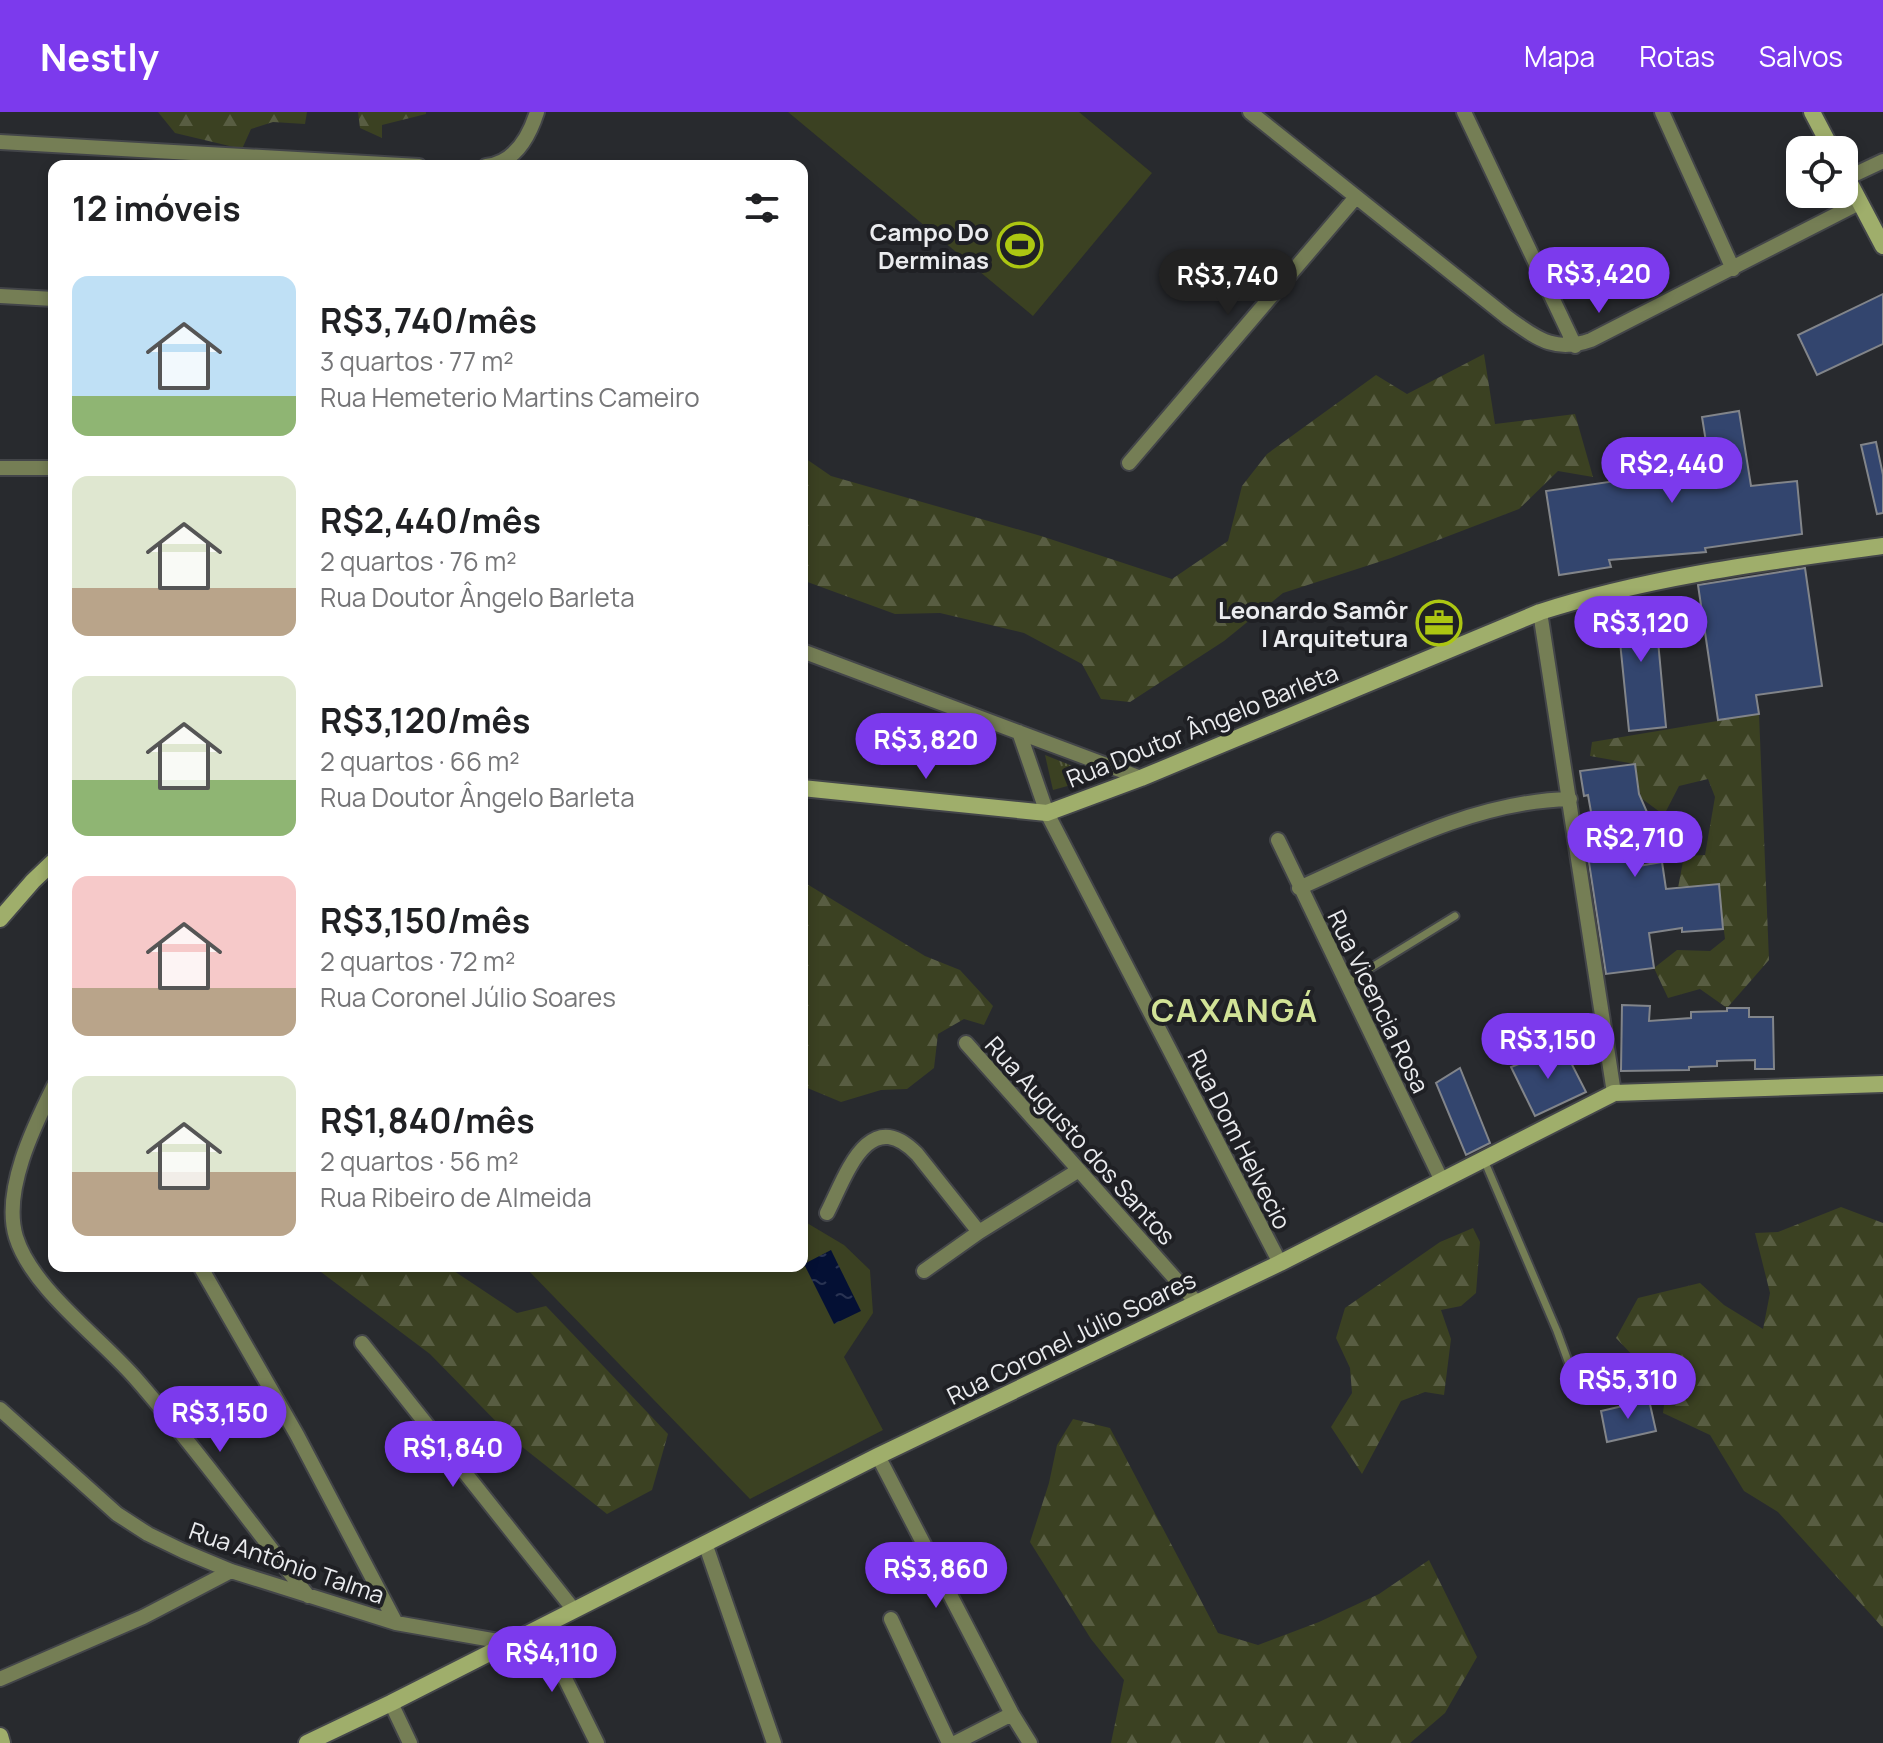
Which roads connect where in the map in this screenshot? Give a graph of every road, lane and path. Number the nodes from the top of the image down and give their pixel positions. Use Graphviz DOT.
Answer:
graph roads {
  1 [pos="537,112"];
  2 [pos="1250,112"];
  3 [pos="1464,112"];
  4 [pos="1662,112"];
  5 [pos="1812,112"];
  6 [pos="1825,136"];
  7 [pos="0,142"];
  8 [pos="314,160"];
  9 [pos="505,160"];
  10 [pos="1883,161"];
  11 [pos="1858,170"];
  12 [pos="1356,197"];
  13 [pos="1859,203"];
  14 [pos="1883,246"];
  15 [pos="1733,269"];
  16 [pos="0,296"];
  17 [pos="48,299"];
  18 [pos="1575,346"];
  19 [pos="1129,463"];
  20 [pos="0,468"];
  21 [pos="48,468"];
  22 [pos="1883,546"];
  23 [pos="1540,612"];
  24 [pos="808,653"];
  25 [pos="1019,732"];
  26 [pos="1141,778"];
  27 [pos="808,789"];
  28 [pos="1570,799"];
  29 [pos="1047,813"];
  30 [pos="1278,840"];
  31 [pos="48,867"];
  32 [pos="1299,888"];
  33 [pos="1455,916"];
  34 [pos="0,919"];
  35 [pos="1346,983"];
  36 [pos="966,1043"];
  37 [pos="1883,1084"];
  38 [pos="1614,1093"];
  39 [pos="48,1099"];
  40 [pos="1484,1160"];
  41 [pos="1079,1170"];
  42 [pos="1442,1181"];
  43 [pos="827,1213"];
  44 [pos="979,1232"];
  45 [pos="1280,1263"];
  46 [pos="924,1271"];
  47 [pos="204,1272"];
  48 [pos="1196,1302"];
  49 [pos="362,1343"];
  50 [pos="1579,1391"];
  51 [pos="0,1409"];
  52 [pos="878,1456"];
  53 [pos="705,1543"];
  54 [pos="231,1571"];
  55 [pos="308,1596"];
  56 [pos="574,1610"];
  57 [pos="891,1619"];
  58 [pos="396,1623"];
  59 [pos="540,1628"];
  60 [pos="510,1643"];
  61 [pos="0,1679"];
  62 [pos="391,1703"];
  63 [pos="1012,1714"];
  64 [pos="0,1736"];
  65 [pos="2,1743"];
  66 [pos="307,1743"];
  67 [pos="410,1743"];
  68 [pos="597,1743"];
  69 [pos="774,1743"];
  70 [pos="952,1743"];
  71 [pos="1030,1743"];
  1 -- 9 [label="street"];
  2 -- 12 [label="street"];
  3 -- 18 [label="street"];
  4 -- 15 [label="street"];
  5 -- 6 [label="street"];
  7 -- 8 [label="street"];
  10 -- 11 [label="street"];
  12 -- 18 [label="street"];
  12 -- 19 [label="street"];
  13 -- 14 [label="street"];
  13 -- 15 [label="street"];
  15 -- 18 [label="street"];
  16 -- 17 [label="street"];
  20 -- 21 [label="street"];
  22 -- 23 [label="street, Rua Doutor Ângelo Barleta"];
  23 -- 26 [label="street, Rua Doutor Ângelo Barleta"];
  23 -- 28 [label="street"];
  24 -- 25 [label="street"];
  25 -- 26 [label="street"];
  25 -- 29 [label="street, Rua Dom Helvecio"];
  26 -- 29 [label="street, Rua Doutor Ângelo Barleta"];
  27 -- 29 [label="street"];
  28 -- 32 [label="street"];
  28 -- 38 [label="street"];
  29 -- 45 [label="street, Rua Dom Helvecio"];
  30 -- 32 [label="street, Rua Vicencia Rosa"];
  31 -- 34 [label="street"];
  32 -- 35 [label="street, Rua Vicencia Rosa"];
  33 -- 35 [label="lane"];
  35 -- 42 [label="street, Rua Vicencia Rosa"];
  36 -- 41 [label="street, Rua Augusto dos Santos"];
  37 -- 38 [label="street, Rua Coronel Júlio Soares"];
  38 -- 40 [label="street, Rua Coronel Júlio Soares"];
  39 -- 55 [label="street"];
  40 -- 42 [label="street, Rua Coronel Júlio Soares"];
  40 -- 50 [label="lane"];
  41 -- 44 [label="street"];
  41 -- 48 [label="street, Rua Augusto dos Santos"];
  42 -- 45 [label="street, Rua Coronel Júlio Soares"];
  43 -- 44 [label="street"];
  44 -- 46 [label="street"];
  45 -- 48 [label="street, Rua Coronel Júlio Soares"];
  47 -- 58 [label="street"];
  48 -- 52 [label="street, Rua Coronel Júlio Soares"];
  49 -- 56 [label="street"];
  51 -- 54 [label="street, Rua Antônio Talma"];
  52 -- 53 [label="street, Rua Coronel Júlio Soares"];
  52 -- 63 [label="street"];
  53 -- 56 [label="street, Rua Coronel Júlio Soares"];
  53 -- 69 [label="street"];
  54 -- 55 [label="street, Rua Antônio Talma"];
  54 -- 61 [label="street"];
  55 -- 58 [label="street, Rua Antônio Talma"];
  56 -- 59 [label="street, Rua Coronel Júlio Soares"];
  57 -- 70 [label="street"];
  58 -- 60 [label="street, Rua Antônio Talma"];
  59 -- 60 [label="street, Rua Coronel Júlio Soares"];
  59 -- 68 [label="street"];
  60 -- 62 [label="street, Rua Coronel Júlio Soares"];
  62 -- 66 [label="street, Rua Coronel Júlio Soares"];
  62 -- 67 [label="street"];
  63 -- 70 [label="street"];
  63 -- 71 [label="street"];
  64 -- 65 [label="street"];
}
